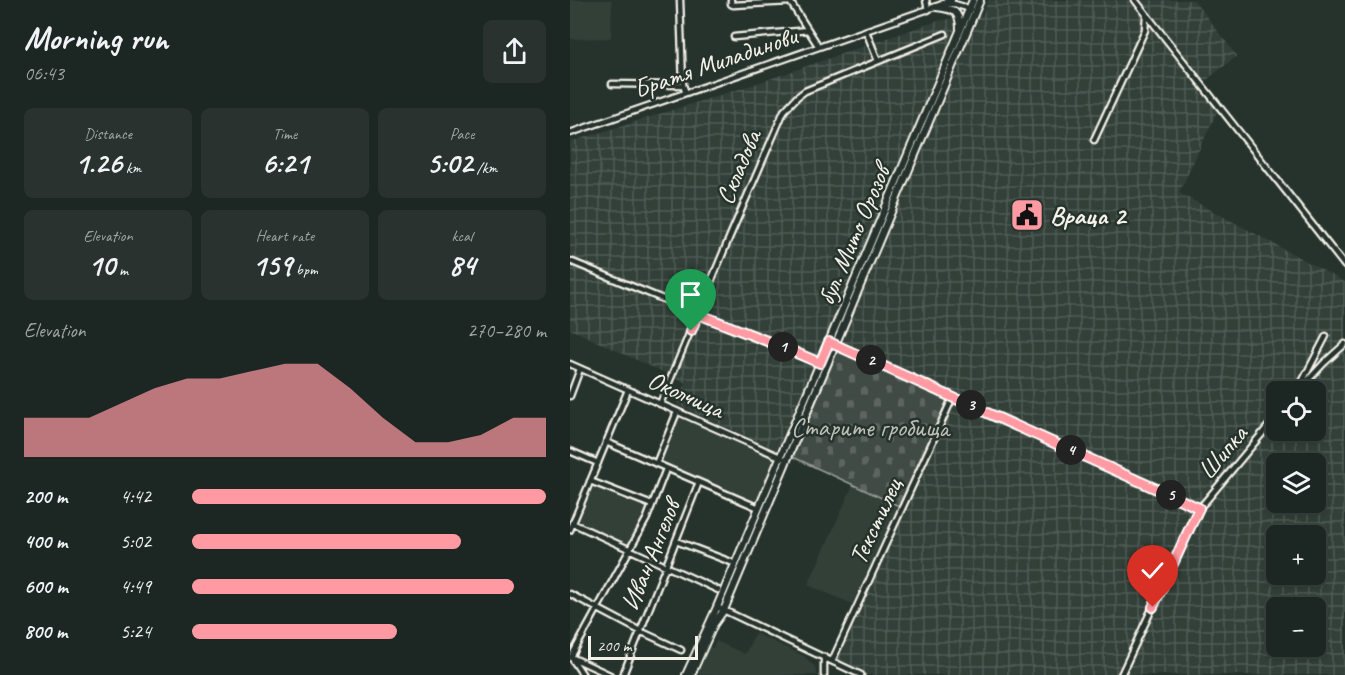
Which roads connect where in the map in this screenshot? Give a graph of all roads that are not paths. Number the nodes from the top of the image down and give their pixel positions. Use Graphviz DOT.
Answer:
graph roads {
  1 [pos="680,0"];
  2 [pos="731,0"];
  3 [pos="927,0"];
  4 [pos="951,0"];
  5 [pos="974,0"];
  6 [pos="980,0"];
  7 [pos="1136,0"];
  8 [pos="790,1"];
  9 [pos="944,4"];
  10 [pos="936,7"];
  11 [pos="928,9"];
  12 [pos="972,10"];
  13 [pos="1146,15"];
  14 [pos="808,30"];
  15 [pos="866,31"];
  16 [pos="960,32"];
  17 [pos="945,34"];
  18 [pos="734,36"];
  19 [pos="819,47"];
  20 [pos="878,61"];
  21 [pos="612,84"];
  22 [pos="683,85"];
  23 [pos="686,93"];
  24 [pos="570,133"];
  25 [pos="1094,140"];
  26 [pos="570,261"];
  27 [pos="1345,266"];
  28 [pos="698,314"];
  29 [pos="1326,336"];
  30 [pos="832,343"];
  31 [pos="1345,344"];
  32 [pos="570,364"];
  33 [pos="823,364"];
  34 [pos="580,369"];
  35 [pos="1303,381"];
  36 [pos="1307,381"];
  37 [pos="628,390"];
  38 [pos="570,396"];
  39 [pos="953,397"];
  40 [pos="660,404"];
  41 [pos="677,412"];
  42 [pos="1266,429"];
  43 [pos="606,442"];
  44 [pos="570,451"];
  45 [pos="784,459"];
  46 [pos="598,462"];
  47 [pos="656,464"];
  48 [pos="666,469"];
  49 [pos="590,481"];
  50 [pos="699,482"];
  51 [pos="652,505"];
  52 [pos="759,508"];
  53 [pos="1199,508"];
  54 [pos="570,510"];
  55 [pos="577,513"];
  56 [pos="572,523"];
  57 [pos="570,530"];
  58 [pos="676,541"];
  59 [pos="629,550"];
  60 [pos="731,562"];
  61 [pos="666,566"];
  62 [pos="718,590"];
  63 [pos="570,594"];
  64 [pos="597,608"];
  65 [pos="721,609"];
  66 [pos="640,631"];
  67 [pos="681,651"];
  68 [pos="571,656"];
  69 [pos="824,657"];
  70 [pos="832,661"];
  71 [pos="583,675"];
  72 [pos="610,675"];
  73 [pos="623,675"];
  74 [pos="689,675"];
  75 [pos="824,675"];
  76 [pos="861,675"];
  77 [pos="1121,675"];
  1 -- 22 [label="street"];
  2 -- 8 [label="street"];
  3 -- 11 [label="street"];
  4 -- 9 [label="main road"];
  5 -- 12 [label="main road"];
  6 -- 12 [label="main road"];
  7 -- 13 [label="street"];
  8 -- 14 [label="street"];
  9 -- 10 [label="street, Братя Миладинови"];
  9 -- 12 [label="street"];
  10 -- 11 [label="street, Братя Миладинови"];
  10 -- 16 [label="main road"];
  11 -- 15 [label="street, Братя Миладинови"];
  12 -- 16 [label="main road, бул. Мито Орозов"];
  12 -- 30 [label="main road, бул. Мито Орозов"];
  13 -- 25 [label="street"];
  13 -- 27 [label="street"];
  14 -- 18 [label="street"];
  14 -- 19 [label="street"];
  15 -- 19 [label="street, Братя Миладинови"];
  15 -- 20 [label="street"];
  16 -- 30 [label="main road, бул. Мито Орозов"];
  17 -- 20 [label="street, Складова"];
  19 -- 23 [label="street, Братя Миладинови"];
  20 -- 28 [label="street, Складова"];
  21 -- 22 [label="street"];
  22 -- 23 [label="street"];
  23 -- 24 [label="street, Братя Миладинови"];
  26 -- 28 [label="street"];
  28 -- 33 [label="street"];
  28 -- 40 [label="street, Складова"];
  29 -- 35 [label="street"];
  30 -- 33 [label="main road, бул. Мито Орозов"];
  30 -- 39 [label="street"];
  31 -- 36 [label="street"];
  32 -- 34 [label="street, Околчица"];
  33 -- 45 [label="main road, бул. Мито Орозов"];
  34 -- 37 [label="street, Околчица"];
  34 -- 38 [label="street"];
  37 -- 40 [label="street, Околчица"];
  37 -- 43 [label="street"];
  39 -- 53 [label="street"];
  39 -- 70 [label="street, Текстилец"];
  40 -- 41 [label="street, Околчица"];
  41 -- 45 [label="street, Околчица"];
  41 -- 47 [label="street"];
  42 -- 53 [label="street, Шипка"];
  43 -- 46 [label="street"];
  43 -- 47 [label="street"];
  44 -- 46 [label="street"];
  45 -- 52 [label="main road, бул. Мито Орозов"];
  45 -- 65 [label="main road, бул. Мито Орозов"];
  46 -- 49 [label="street"];
  47 -- 48 [label="street"];
  48 -- 50 [label="street"];
  48 -- 51 [label="street"];
  49 -- 51 [label="street"];
  49 -- 55 [label="street"];
  50 -- 52 [label="street"];
  50 -- 58 [label="street, Иван Ангелов"];
  51 -- 59 [label="street"];
  52 -- 65 [label="main road, бул. Мито Орозов"];
  53 -- 77 [label="street, Шипка"];
  54 -- 55 [label="street"];
  55 -- 56 [label="street"];
  56 -- 57 [label="street"];
  56 -- 59 [label="street"];
  58 -- 60 [label="street"];
  58 -- 61 [label="street, Иван Ангелов"];
  59 -- 61 [label="street"];
  59 -- 64 [label="street"];
  61 -- 62 [label="street"];
  61 -- 66 [label="street, Иван Ангелов"];
  63 -- 64 [label="street"];
  64 -- 66 [label="street"];
  64 -- 68 [label="street"];
  65 -- 69 [label="street"];
  65 -- 74 [label="main road, бул. Мито Орозов"];
  66 -- 67 [label="street"];
  66 -- 73 [label="street, Иван Ангелов"];
  68 -- 71 [label="street"];
  68 -- 72 [label="street"];
  69 -- 70 [label="street"];
  69 -- 75 [label="street"];
  70 -- 76 [label="street"];
}
